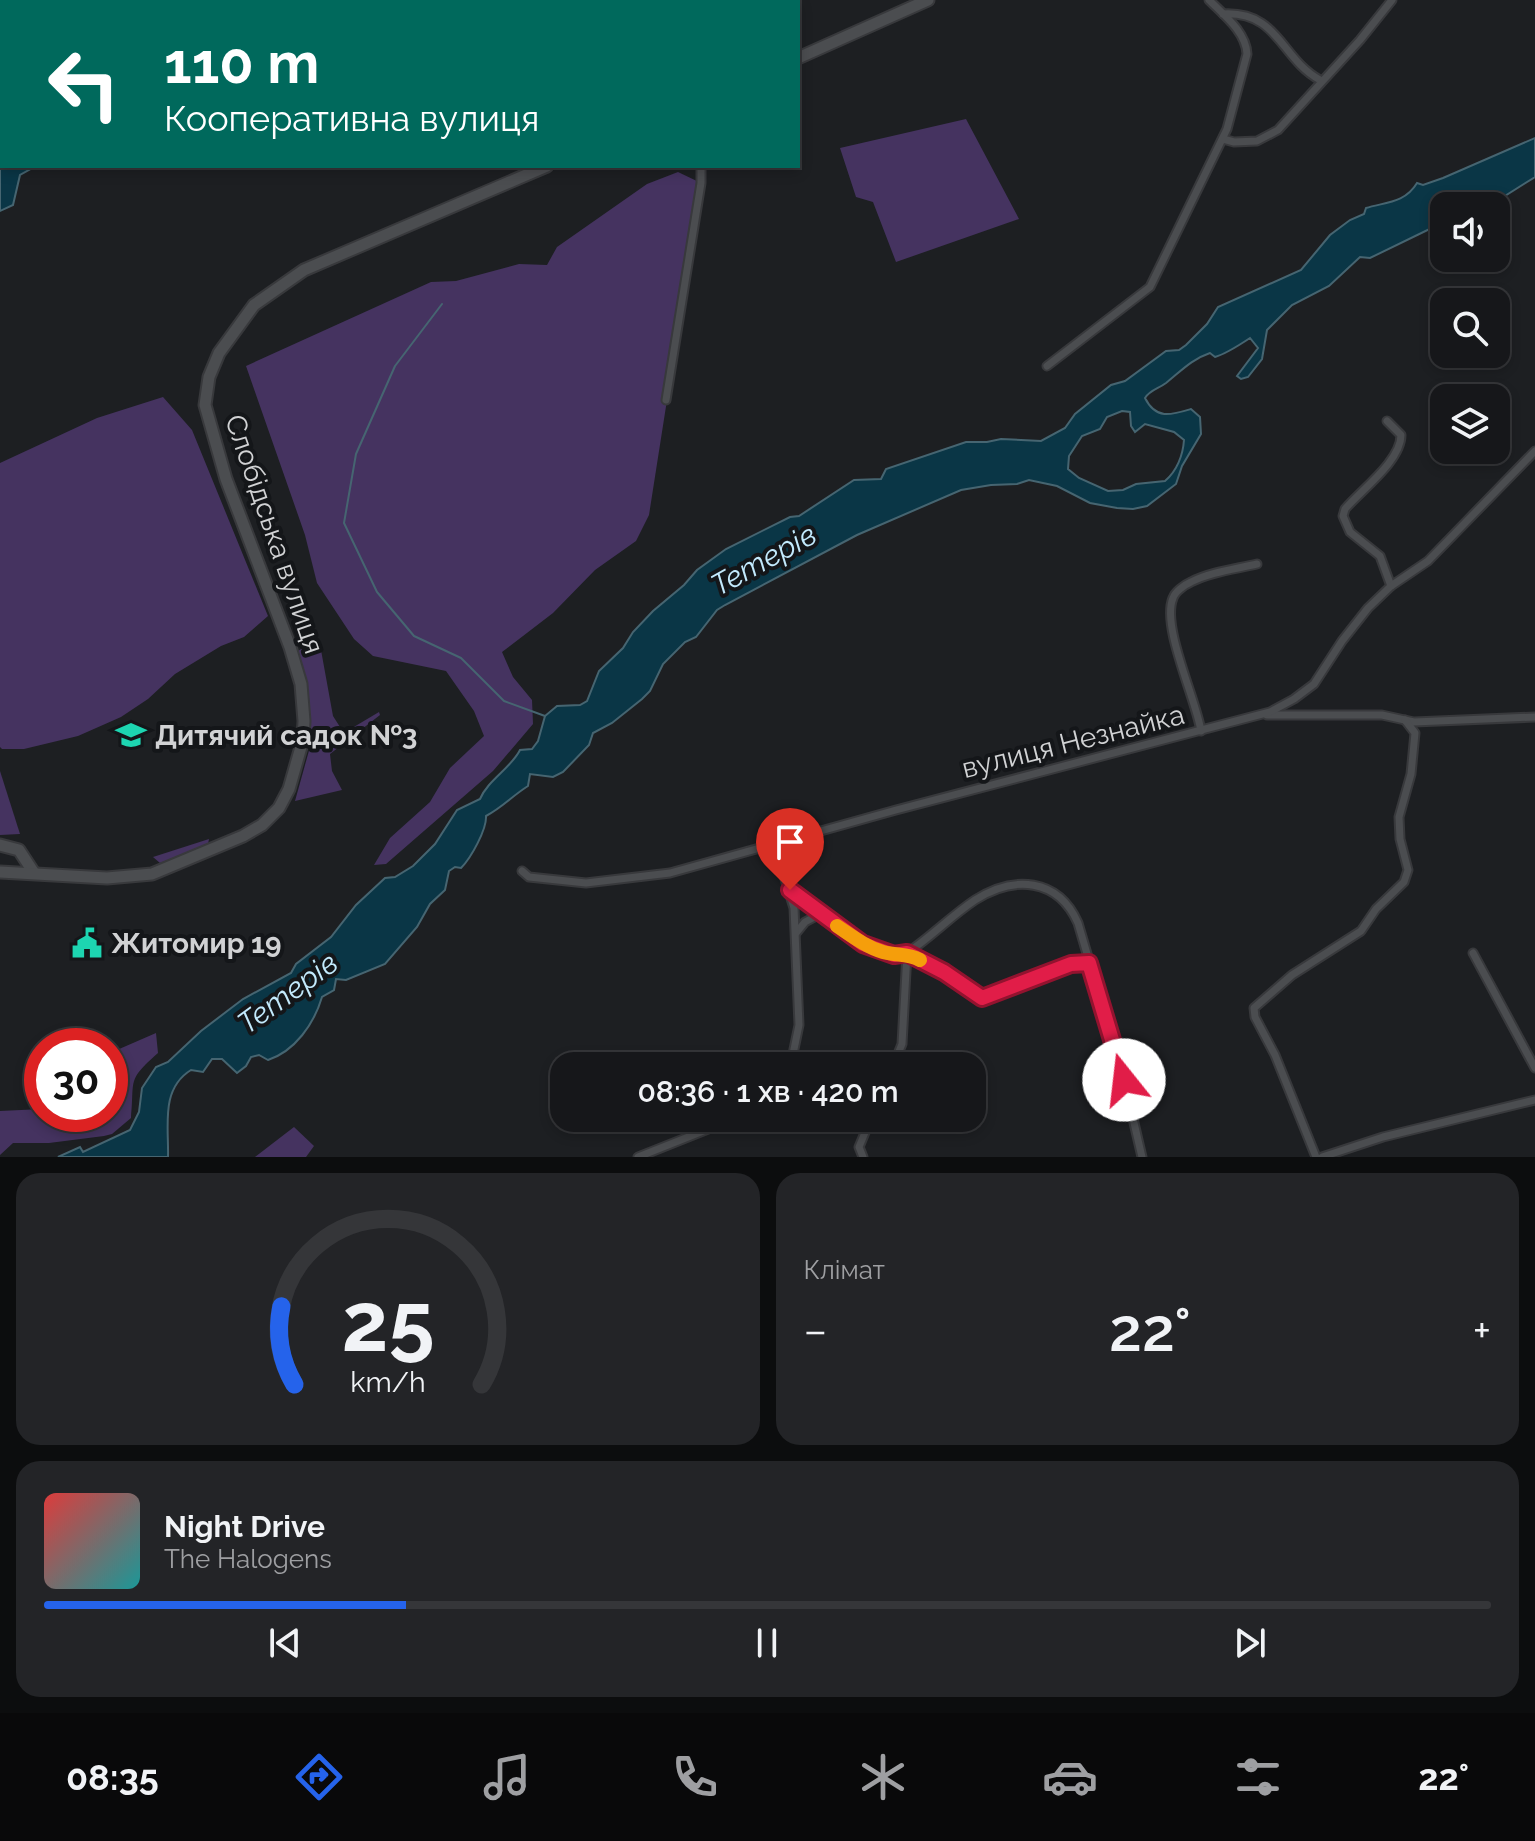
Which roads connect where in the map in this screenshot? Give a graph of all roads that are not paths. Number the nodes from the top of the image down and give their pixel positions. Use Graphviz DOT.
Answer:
graph roads {
  1 [pos="1209,0"];
  2 [pos="1392,0"];
  3 [pos="924,2"];
  4 [pos="1223,14"];
  5 [pos="800,57"];
  6 [pos="1320,80"];
  7 [pos="1223,139"];
  8 [pos="542,168"];
  9 [pos="701,168"];
  10 [pos="1047,366"];
  11 [pos="666,400"];
  12 [pos="1387,421"];
  13 [pos="1535,451"];
  14 [pos="1257,564"];
  15 [pos="1391,586"];
  16 [pos="1257,715"];
  17 [pos="1535,717"];
  18 [pos="1405,720"];
  19 [pos="1201,731"];
  20 [pos="800,838"];
  21 [pos="0,845"];
  22 [pos="522,871"];
  23 [pos="0,872"];
  24 [pos="34,873"];
  25 [pos="790,890"];
  26 [pos="820,914"];
  27 [pos="795,935"];
  28 [pos="907,953"];
  29 [pos="1473,953"];
  30 [pos="1089,963"];
  31 [pos="793,1052"];
  32 [pos="899,1052"];
  33 [pos="1535,1068"];
  34 [pos="1535,1100"];
  35 [pos="701,1132"];
  36 [pos="865,1132"];
  37 [pos="638,1157"];
  38 [pos="863,1157"];
  39 [pos="1142,1157"];
  40 [pos="1319,1157"];
  1 -- 4 [label="street"];
  2 -- 6 [label="street"];
  3 -- 5 [label="street"];
  4 -- 6 [label="street"];
  4 -- 7 [label="street"];
  6 -- 7 [label="street"];
  7 -- 10 [label="street"];
  8 -- 24 [label="street, Слобідська вулиця"];
  9 -- 11 [label="street"];
  12 -- 15 [label="street"];
  13 -- 15 [label="street, вулиця Незнайка"];
  14 -- 19 [label="street"];
  15 -- 16 [label="street, вулиця Незнайка"];
  16 -- 18 [label="street"];
  16 -- 19 [label="street, вулиця Незнайка"];
  17 -- 18 [label="street"];
  18 -- 40 [label="street"];
  19 -- 20 [label="street, вулиця Незнайка"];
  20 -- 22 [label="street, вулиця Незнайка"];
  20 -- 25 [label="street"];
  21 -- 24 [label="street"];
  23 -- 24 [label="street, Слобідська вулиця"];
  25 -- 26 [label="street"];
  25 -- 27 [label="street"];
  26 -- 27 [label="street"];
  26 -- 28 [label="street"];
  27 -- 31 [label="street"];
  28 -- 30 [label="street"];
  28 -- 30 [label="street"];
  28 -- 32 [label="street"];
  29 -- 33 [label="street"];
  30 -- 39 [label="street"];
  34 -- 40 [label="street"];
  35 -- 37 [label="street"];
  36 -- 38 [label="street"];
}
